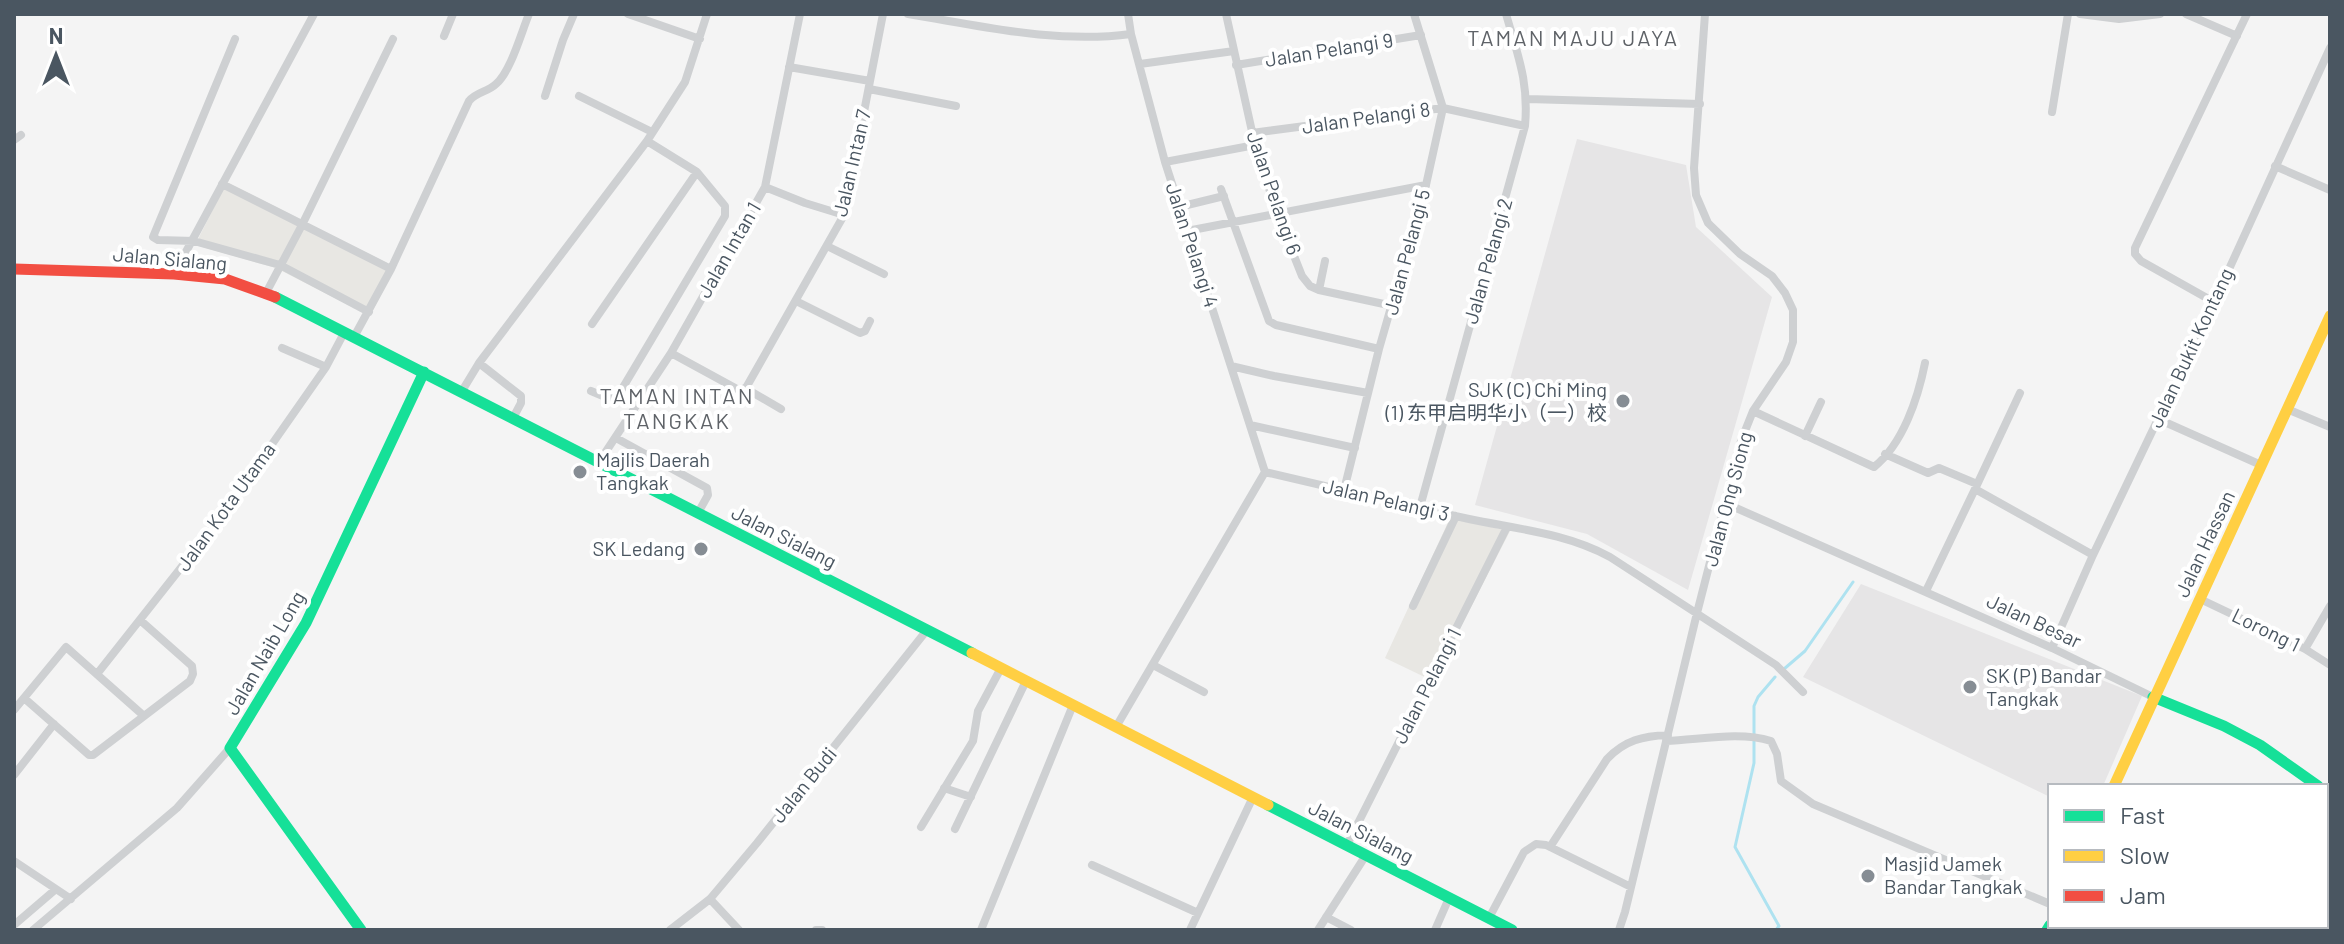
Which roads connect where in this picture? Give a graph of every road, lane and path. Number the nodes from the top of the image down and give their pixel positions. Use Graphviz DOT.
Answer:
graph roads {
  1 [pos="314,14"];
  2 [pos="453,14"];
  3 [pos="529,14"];
  4 [pos="574,14"];
  5 [pos="628,14"];
  6 [pos="707,14"];
  7 [pos="800,14"];
  8 [pos="883,14"];
  9 [pos="908,14"];
  10 [pos="1128,14"];
  11 [pos="1226,14"];
  12 [pos="1414,14"];
  13 [pos="1506,14"];
  14 [pos="1705,14"];
  15 [pos="2068,14"];
  16 [pos="2080,14"];
  17 [pos="2160,14"];
  18 [pos="2186,14"];
  19 [pos="2247,14"];
  20 [pos="1131,34"];
  21 [pos="1421,35"];
  22 [pos="444,36"];
  23 [pos="2237,36"];
  24 [pos="235,39"];
  25 [pos="393,39"];
  26 [pos="700,39"];
  27 [pos="2330,48"];
  28 [pos="1234,51"];
  29 [pos="1140,64"];
  30 [pos="1236,65"];
  31 [pos="789,67"];
  32 [pos="870,85"];
  33 [pos="545,96"];
  34 [pos="579,96"];
  35 [pos="1528,99"];
  36 [pos="1700,104"];
  37 [pos="956,106"];
  38 [pos="1443,108"];
  39 [pos="2052,112"];
  40 [pos="1525,126"];
  41 [pos="1252,133"];
  42 [pos="649,136"];
  43 [pos="1255,145"];
  44 [pos="1165,162"];
  45 [pos="2275,166"];
  46 [pos="697,172"];
  47 [pos="222,184"];
  48 [pos="1426,185"];
  49 [pos="765,187"];
  50 [pos="2330,190"];
  51 [pos="1179,207"];
  52 [pos="1277,213"];
  53 [pos="844,215"];
  54 [pos="1233,222"];
  55 [pos="302,225"];
  56 [pos="1187,231"];
  57 [pos="194,241"];
  58 [pos="827,246"];
  59 [pos="1325,261"];
  60 [pos="280,265"];
  61 [pos="14,269"];
  62 [pos="391,269"];
  63 [pos="174,274"];
  64 [pos="884,274"];
  65 [pos="1319,290"];
  66 [pos="266,293"];
  67 [pos="796,301"];
  68 [pos="2214,302"];
  69 [pos="1393,306"];
  70 [pos="369,312"];
  71 [pos="2330,316"];
  72 [pos="870,321"];
  73 [pos="592,324"];
  74 [pos="349,335"];
  75 [pos="282,348"];
  76 [pos="1379,349"];
  77 [pos="671,353"];
  78 [pos="479,363"];
  79 [pos="1925,363"];
  80 [pos="1231,366"];
  81 [pos="326,367"];
  82 [pos="424,372"];
  83 [pos="746,387"];
  84 [pos="462,391"];
  85 [pos="591,391"];
  86 [pos="1368,393"];
  87 [pos="2020,393"];
  88 [pos="1821,402"];
  89 [pos="781,409"];
  90 [pos="2287,409"];
  91 [pos="1753,411"];
  92 [pos="513,418"];
  93 [pos="2158,419"];
  94 [pos="1250,425"];
  95 [pos="2330,427"];
  96 [pos="1805,436"];
  97 [pos="616,438"];
  98 [pos="1355,448"];
  99 [pos="1885,454"];
  100 [pos="599,462"];
  101 [pos="2261,465"];
  102 [pos="1265,472"];
  103 [pos="1976,486"];
  104 [pos="1344,490"];
  105 [pos="1727,504"];
  106 [pos="1420,507"];
  107 [pos="698,513"];
  108 [pos="1456,516"];
  109 [pos="1507,527"];
  110 [pos="2093,555"];
  111 [pos="1926,591"];
  112 [pos="2200,599"];
  113 [pos="1413,606"];
  114 [pos="2330,606"];
  115 [pos="1697,613"];
  116 [pos="140,620"];
  117 [pos="927,630"];
  118 [pos="2052,648"];
  119 [pos="2305,649"];
  120 [pos="1153,665"];
  121 [pos="2330,665"];
  122 [pos="1001,668"];
  123 [pos="97,674"];
  124 [pos="1026,681"];
  125 [pos="1204,692"];
  126 [pos="1803,692"];
  127 [pos="2153,697"];
  128 [pos="24,698"];
  129 [pos="1073,705"];
  130 [pos="14,710"];
  131 [pos="144,716"];
  132 [pos="54,724"];
  133 [pos="1116,727"];
  134 [pos="1667,738"];
  135 [pos="230,748"];
  136 [pos="14,775"];
  137 [pos="2115,784"];
  138 [pos="2315,784"];
  139 [pos="944,788"];
  140 [pos="971,797"];
  141 [pos="1253,797"];
  142 [pos="921,827"];
  143 [pos="955,829"];
  144 [pos="1347,845"];
  145 [pos="1550,847"];
  146 [pos="1366,855"];
  147 [pos="14,861"];
  148 [pos="1092,865"];
  149 [pos="1631,887"];
  150 [pos="56,889"];
  151 [pos="1449,898"];
  152 [pos="71,899"];
  153 [pos="710,899"];
  154 [pos="2048,903"];
  155 [pos="1198,913"];
  156 [pos="1326,917"];
  157 [pos="1489,918"];
  158 [pos="14,925"];
  159 [pos="33,930"];
  160 [pos="361,930"];
  161 [pos="670,930"];
  162 [pos="739,930"];
  163 [pos="816,930"];
  164 [pos="822,930"];
  165 [pos="981,930"];
  166 [pos="1190,930"];
  167 [pos="1318,930"];
  168 [pos="1351,930"];
  169 [pos="1435,930"];
  170 [pos="1512,930"];
  171 [pos="1619,930"];
  1 -- 47 [label="street"];
  2 -- 22 [label="street"];
  3 -- 62 [label="street, Jalan Kota Utama"];
  4 -- 33 [label="street"];
  5 -- 26 [label="street"];
  6 -- 26 [label="street"];
  7 -- 31 [label="street, Jalan Intan 1"];
  8 -- 32 [label="street, Jalan Intan 7"];
  9 -- 20 [label="street"];
  10 -- 20 [label="street, Jalan Pelangi 4"];
  11 -- 28 [label="street, Jalan Pelangi 6"];
  12 -- 21 [label="street, Jalan Pelangi 5"];
  13 -- 35 [label="street, Jalan Pelangi 2"];
  14 -- 36 [label="street, Jalan Ong Siong"];
  15 -- 39 [label="street"];
  16 -- 17 [label="street"];
  18 -- 23 [label="street"];
  19 -- 23 [label="street"];
  20 -- 29 [label="street, Jalan Pelangi 4"];
  21 -- 30 [label="street, Jalan Pelangi 9"];
  21 -- 38 [label="street, Jalan Pelangi 5"];
  23 -- 68 [label="street"];
  24 -- 57 [label="street, Jalan Sialang"];
  25 -- 55 [label="street"];
  26 -- 42 [label="street"];
  27 -- 45 [label="street, Jalan Bukit Kontang"];
  28 -- 29 [label="street"];
  28 -- 30 [label="street, Jalan Pelangi 6"];
  29 -- 44 [label="street, Jalan Pelangi 4"];
  30 -- 41 [label="street, Jalan Pelangi 6"];
  31 -- 32 [label="street"];
  31 -- 49 [label="street, Jalan Intan 1"];
  32 -- 37 [label="street"];
  32 -- 53 [label="street, Jalan Intan 7"];
  34 -- 42 [label="street"];
  35 -- 36 [label="street"];
  35 -- 40 [label="street, Jalan Pelangi 2"];
  36 -- 91 [label="street, Jalan Ong Siong"];
  38 -- 40 [label="street, Jalan Pelangi 8"];
  38 -- 41 [label="street, Jalan Pelangi 8"];
  38 -- 48 [label="street, Jalan Pelangi 5"];
  40 -- 106 [label="street, Jalan Pelangi 2"];
  41 -- 43 [label="street, Jalan Pelangi 6"];
  42 -- 46 [label="street"];
  42 -- 78 [label="street"];
  43 -- 44 [label="street"];
  43 -- 52 [label="street, Jalan Pelangi 6"];
  44 -- 51 [label="street, Jalan Pelangi 4"];
  45 -- 50 [label="street"];
  45 -- 68 [label="street, Jalan Bukit Kontang"];
  46 -- 73 [label="street"];
  46 -- 85 [label="street"];
  47 -- 55 [label="street"];
  47 -- 57 [label="street"];
  48 -- 52 [label="street"];
  48 -- 69 [label="street, Jalan Pelangi 5"];
  49 -- 53 [label="street"];
  49 -- 77 [label="street, Jalan Intan 1"];
  51 -- 54 [label="street"];
  51 -- 56 [label="street, Jalan Pelangi 4"];
  52 -- 54 [label="street"];
  52 -- 65 [label="street, Jalan Pelangi 6"];
  53 -- 58 [label="street, Jalan Intan 7"];
  54 -- 56 [label="street"];
  54 -- 76 [label="street"];
  55 -- 60 [label="street"];
  55 -- 62 [label="street"];
  56 -- 80 [label="street, Jalan Pelangi 4"];
  57 -- 60 [label="street, Jalan Sialang"];
  57 -- 63 [label="street"];
  58 -- 64 [label="street"];
  58 -- 67 [label="street, Jalan Intan 7"];
  59 -- 65 [label="street"];
  60 -- 66 [label="street"];
  60 -- 70 [label="street, Jalan Sialang"];
  61 -- 63 [label="main road, Jalan Sialang"];
  62 -- 70 [label="street, Jalan Kota Utama"];
  63 -- 66 [label="main road, Jalan Sialang"];
  65 -- 69 [label="street"];
  66 -- 74 [label="main road, Jalan Sialang"];
  67 -- 72 [label="street"];
  67 -- 83 [label="street, Jalan Intan 7"];
  68 -- 93 [label="street, Jalan Bukit Kontang"];
  69 -- 76 [label="street, Jalan Pelangi 5"];
  70 -- 74 [label="street, Jalan Kota Utama"];
  71 -- 90 [label="main road, Jalan Hassan"];
  74 -- 81 [label="street, Jalan Kota Utama"];
  74 -- 82 [label="main road, Jalan Sialang"];
  75 -- 81 [label="street"];
  76 -- 86 [label="street, Jalan Pelangi 5"];
  77 -- 83 [label="street"];
  77 -- 97 [label="street, Jalan Intan 1"];
  78 -- 84 [label="street"];
  78 -- 92 [label="street"];
  79 -- 99 [label="street"];
  80 -- 86 [label="street"];
  80 -- 94 [label="street, Jalan Pelangi 4"];
  81 -- 116 [label="street, Jalan Kota Utama"];
  82 -- 84 [label="main road, Jalan Sialang"];
  82 -- 135 [label="main road, Jalan Naib Long"];
  83 -- 89 [label="street"];
  84 -- 92 [label="main road, Jalan Sialang"];
  86 -- 98 [label="street, Jalan Pelangi 5"];
  87 -- 103 [label="street"];
  88 -- 96 [label="street"];
  90 -- 95 [label="street"];
  90 -- 101 [label="main road, Jalan Hassan"];
  91 -- 96 [label="street"];
  91 -- 105 [label="street, Jalan Ong Siong"];
  92 -- 100 [label="main road, Jalan Sialang"];
  93 -- 101 [label="street"];
  93 -- 110 [label="street, Jalan Bukit Kontang"];
  94 -- 98 [label="street"];
  94 -- 102 [label="street, Jalan Pelangi 4"];
  96 -- 99 [label="street"];
  97 -- 100 [label="street, Jalan Intan 1"];
  97 -- 107 [label="street"];
  98 -- 104 [label="street, Jalan Pelangi 5"];
  99 -- 103 [label="street"];
  100 -- 107 [label="main road, Jalan Sialang"];
  101 -- 112 [label="main road, Jalan Hassan"];
  102 -- 104 [label="street, Jalan Pelangi 3"];
  102 -- 120 [label="street"];
  103 -- 110 [label="street"];
  103 -- 111 [label="street"];
  104 -- 106 [label="street, Jalan Pelangi 3"];
  105 -- 111 [label="street, Jalan Besar"];
  105 -- 115 [label="street, Jalan Ong Siong"];
  106 -- 108 [label="street, Jalan Pelangi 3"];
  107 -- 117 [label="main road, Jalan Sialang"];
  108 -- 109 [label="street, Jalan Pelangi 3"];
  108 -- 113 [label="street"];
  109 -- 115 [label="street, Jalan Pelangi 3"];
  109 -- 144 [label="street, Jalan Pelangi 1"];
  110 -- 118 [label="street, Jalan Bukit Kontang"];
  111 -- 118 [label="street, Jalan Besar"];
  112 -- 119 [label="street, Lorong 1"];
  112 -- 127 [label="main road, Jalan Hassan"];
  114 -- 119 [label="street"];
  115 -- 126 [label="street, Jalan Pelangi 3"];
  115 -- 134 [label="street, Jalan Ong Siong"];
  116 -- 123 [label="street, Jalan Kota Utama"];
  116 -- 131 [label="street"];
  117 -- 122 [label="main road, Jalan Sialang"];
  117 -- 153 [label="street, Jalan Budi"];
  118 -- 127 [label="street, Jalan Besar"];
  119 -- 121 [label="street, Lorong 1"];
  120 -- 125 [label="street"];
  120 -- 133 [label="street"];
  122 -- 124 [label="main road, Jalan Sialang"];
  122 -- 139 [label="street"];
  123 -- 128 [label="street"];
  123 -- 131 [label="street"];
  124 -- 129 [label="main road, Jalan Sialang"];
  124 -- 140 [label="street"];
  127 -- 137 [label="main road, Jalan Hassan"];
  127 -- 138 [label="main road, Jalan Besar"];
  128 -- 130 [label="street"];
  128 -- 132 [label="street"];
  129 -- 133 [label="main road, Jalan Sialang"];
  129 -- 165 [label="street"];
  131 -- 132 [label="street"];
  132 -- 136 [label="street"];
  133 -- 141 [label="main road, Jalan Sialang"];
  134 -- 145 [label="street"];
  134 -- 149 [label="street, Jalan Ong Siong"];
  134 -- 154 [label="street"];
  135 -- 152 [label="street"];
  135 -- 160 [label="main road"];
  139 -- 140 [label="street"];
  139 -- 142 [label="street"];
  140 -- 143 [label="street"];
  141 -- 144 [label="main road, Jalan Sialang"];
  141 -- 155 [label="street"];
  144 -- 146 [label="main road, Jalan Sialang"];
  145 -- 149 [label="street"];
  145 -- 157 [label="street"];
  146 -- 151 [label="main road, Jalan Sialang"];
  146 -- 156 [label="street"];
  147 -- 150 [label="street"];
  148 -- 155 [label="street"];
  149 -- 171 [label="street, Jalan Ong Siong"];
  150 -- 152 [label="street"];
  150 -- 158 [label="street"];
  151 -- 157 [label="main road, Jalan Sialang"];
  151 -- 169 [label="street"];
  152 -- 159 [label="street"];
  153 -- 161 [label="street, Jalan Budi"];
  153 -- 162 [label="street"];
  155 -- 166 [label="street"];
  156 -- 167 [label="street"];
  156 -- 168 [label="street"];
  157 -- 170 [label="main road, Jalan Sialang"];
  163 -- 164 [label="street"];
}
